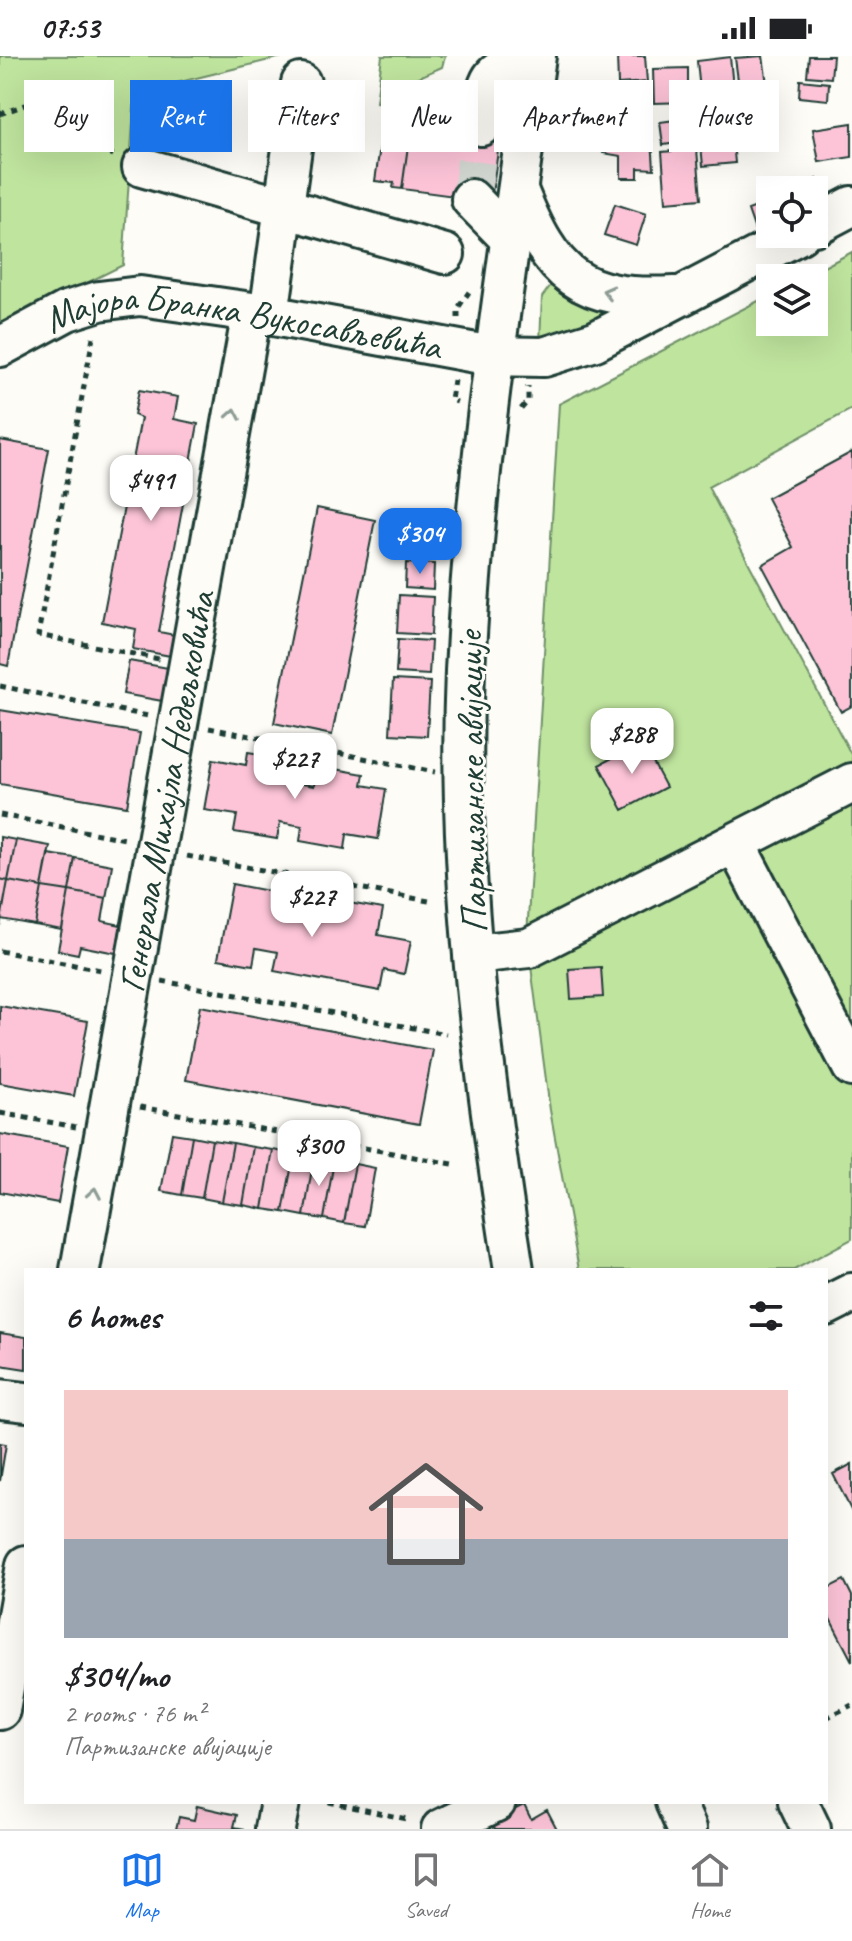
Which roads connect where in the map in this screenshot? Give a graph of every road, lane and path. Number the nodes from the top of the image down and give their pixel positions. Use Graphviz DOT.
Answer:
graph roads {
  1 [pos="536,56"];
  2 [pos="0,114"];
  3 [pos="481,126"];
  4 [pos="292,152"];
  5 [pos="142,167"];
  6 [pos="518,188"];
  7 [pos="471,199"];
  8 [pos="852,206"];
  9 [pos="284,208"];
  10 [pos="828,219"];
  11 [pos="511,240"];
  12 [pos="774,248"];
  13 [pos="445,254"];
  14 [pos="685,295"];
  15 [pos="99,301"];
  16 [pos="261,314"];
  17 [pos="0,347"];
  18 [pos="510,357"];
  19 [pos="518,413"];
  20 [pos="190,665"];
  21 [pos="0,686"];
  22 [pos="180,722"];
  23 [pos="852,783"];
  24 [pos="465,784"];
  25 [pos="0,815"];
  26 [pos="736,845"];
  27 [pos="157,848"];
  28 [pos="434,902"];
  29 [pos="0,951"];
  30 [pos="473,954"];
  31 [pos="134,976"];
  32 [pos="446,1034"];
  33 [pos="852,1067"];
  34 [pos="0,1113"];
  35 [pos="108,1117"];
  36 [pos="458,1165"];
  37 [pos="80,1268"];
  38 [pos="514,1268"];
  39 [pos="852,1293"];
  40 [pos="828,1305"];
  41 [pos="0,1399"];
  42 [pos="24,1402"];
  43 [pos="24,1576"];
  44 [pos="852,1705"];
  45 [pos="0,1710"];
  46 [pos="828,1717"];
  47 [pos="280,1804"];
  48 [pos="338,1804"];
  49 [pos="491,1804"];
  50 [pos="676,1804"];
  51 [pos="799,1804"];
  52 [pos="432,1826"];
  53 [pos="275,1829"];
  54 [pos="687,1829"];
  55 [pos="811,1829"];
  1 -- 3 [label="street"];
  1 -- 6 [label="street, Партизанске авијације"];
  2 -- 5 [label="path"];
  4 -- 9 [label="street, Генерала Михајла Недељковића"];
  5 -- 9 [label="street"];
  6 -- 11 [label="street, Партизанске авијације"];
  14 -- 6 [label="street, one-way"];
  7 -- 11 [label="street"];
  8 -- 10 [label="street"];
  9 -- 13 [label="street"];
  9 -- 16 [label="street, Генерала Михајла Недељковића"];
  11 -- 18 [label="street, Партизанске авијације"];
  12 -- 14 [label="street"];
  14 -- 18 [label="street"];
  15 -- 16 [label="street, Мајора Бранка Вукосављевића"];
  15 -- 17 [label="street, Мајора Бранка Вукосављевића"];
  15 -- 20 [label="path"];
  16 -- 18 [label="street, Мајора Бранка Вукосављевића"];
  20 -- 16 [label="street, Генерала Михајла Недељковића, one-way"];
  18 -- 19 [label="path"];
  18 -- 24 [label="street, Партизанске авијације"];
  20 -- 22 [label="street, Генерала Михајла Недељковића"];
  21 -- 22 [label="path"];
  22 -- 24 [label="path"];
  22 -- 27 [label="street, Генерала Михајла Недељковића"];
  23 -- 26 [label="street"];
  24 -- 30 [label="street, Партизанске авијације"];
  25 -- 27 [label="path"];
  26 -- 30 [label="street"];
  26 -- 33 [label="street"];
  27 -- 28 [label="path"];
  27 -- 31 [label="street, Генерала Михајла Недељковића"];
  29 -- 31 [label="path"];
  30 -- 38 [label="street, Партизанске авијације"];
  31 -- 32 [label="path"];
  31 -- 35 [label="street, Генерала Михајла Недељковића"];
  34 -- 35 [label="path"];
  35 -- 36 [label="path"];
  37 -- 35 [label="street, Генерала Михајла Недељковића, one-way"];
  39 -- 40 [label="street"];
  41 -- 42 [label="street"];
  43 -- 45 [label="street"];
  44 -- 46 [label="path"];
  47 -- 53 [label="street"];
  48 -- 52 [label="path"];
  49 -- 52 [label="street"];
  50 -- 54 [label="street"];
  51 -- 55 [label="street"];
}
